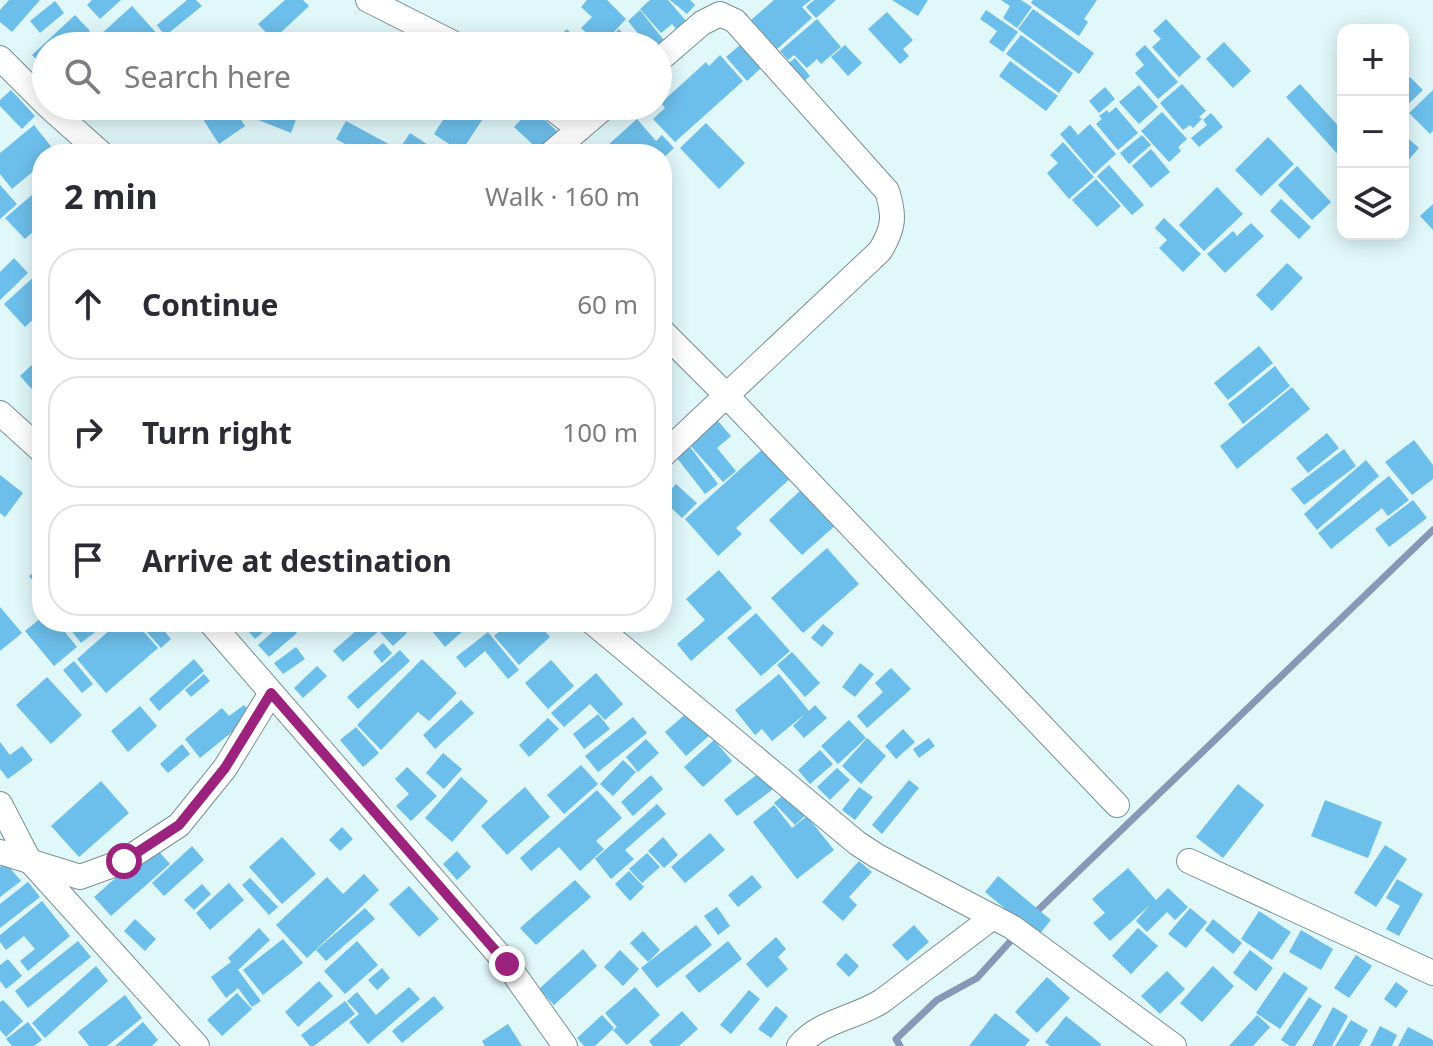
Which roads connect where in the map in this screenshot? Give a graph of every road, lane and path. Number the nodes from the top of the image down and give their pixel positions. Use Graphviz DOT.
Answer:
graph roads {
  1 [pos="368,0"];
  2 [pos="431,32"];
  3 [pos="672,49"];
  4 [pos="0,58"];
  5 [pos="32,90"];
  6 [pos="64,120"];
  7 [pos="567,120"];
  8 [pos="590,120"];
  9 [pos="579,129"];
  10 [pos="91,144"];
  11 [pos="562,144"];
  12 [pos="672,341"];
  13 [pos="725,394"];
  14 [pos="0,413"];
  15 [pos="32,442"];
  16 [pos="672,446"];
  17 [pos="219,632"];
  18 [pos="604,632"];
  19 [pos="271,693"];
  20 [pos="0,804"];
  21 [pos="1117,805"];
  22 [pos="0,852"];
  23 [pos="29,860"];
  24 [pos="1189,861"];
  25 [pos="1003,922"];
  26 [pos="1433,973"];
  27 [pos="197,1046"];
  28 [pos="565,1046"];
  29 [pos="799,1046"];
  30 [pos="1174,1046"];
  1 -- 2 [label="street"];
  3 -- 13 [label="street"];
  4 -- 5 [label="street"];
  6 -- 10 [label="street"];
  7 -- 9 [label="street"];
  8 -- 9 [label="street"];
  9 -- 11 [label="street"];
  12 -- 13 [label="street"];
  13 -- 16 [label="street"];
  13 -- 21 [label="street"];
  14 -- 15 [label="street"];
  17 -- 19 [label="street"];
  18 -- 25 [label="street"];
  19 -- 23 [label="street"];
  19 -- 28 [label="street"];
  20 -- 23 [label="street"];
  22 -- 23 [label="street"];
  23 -- 27 [label="street"];
  24 -- 26 [label="street"];
  25 -- 29 [label="street"];
  25 -- 30 [label="street"];
}
